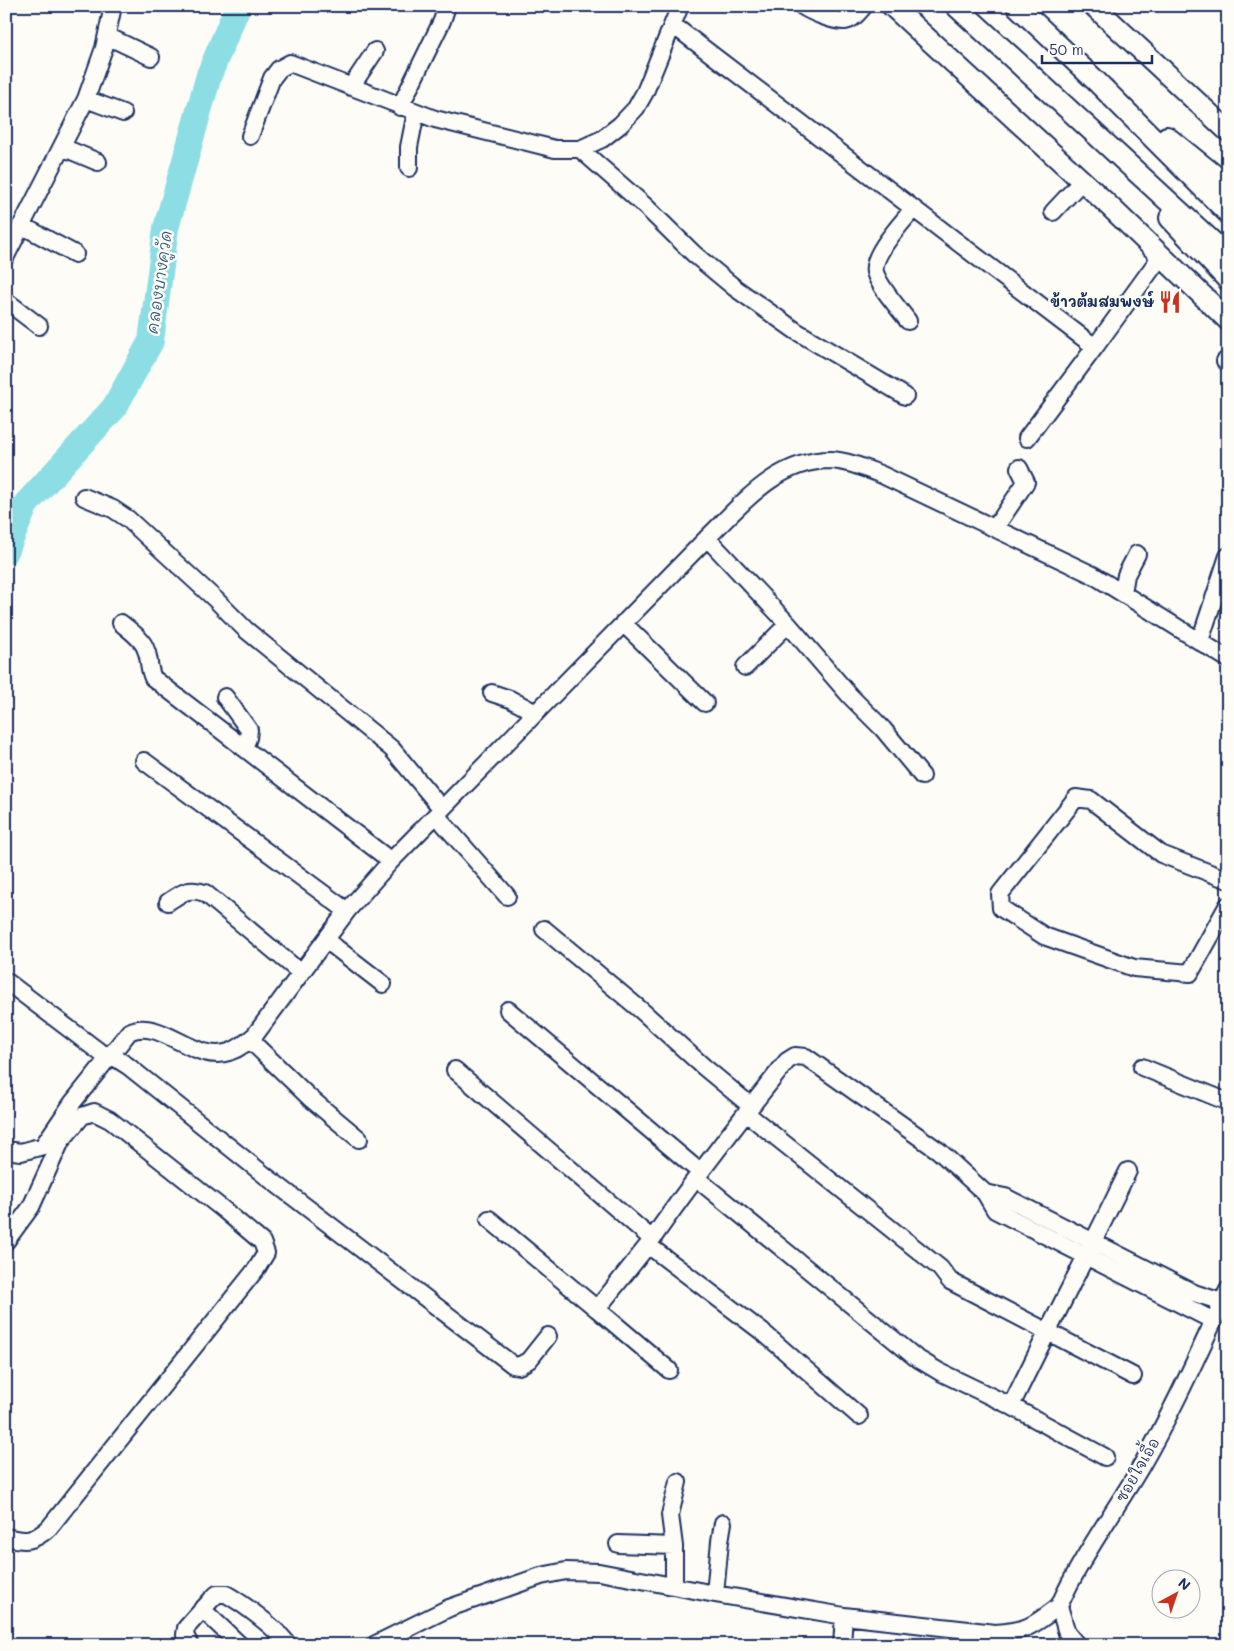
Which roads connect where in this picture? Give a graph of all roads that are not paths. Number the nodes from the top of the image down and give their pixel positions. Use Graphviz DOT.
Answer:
graph roads {
  1 [pos="113,6"];
  2 [pos="447,6"];
  3 [pos="680,6"];
  4 [pos="802,6"];
  5 [pos="864,6"];
  6 [pos="892,6"];
  7 [pos="1017,6"];
  8 [pos="1094,6"];
  9 [pos="957,9"];
  10 [pos="674,25"];
  11 [pos="107,36"];
  12 [pos="376,51"];
  13 [pos="151,57"];
  14 [pos="1095,80"];
  15 [pos="351,86"];
  16 [pos="86,99"];
  17 [pos="400,107"];
  18 [pos="1068,109"];
  19 [pos="123,112"];
  20 [pos="416,112"];
  21 [pos="1228,131"];
  22 [pos="250,136"];
  23 [pos="62,147"];
  24 [pos="580,149"];
  25 [pos="98,162"];
  26 [pos="409,168"];
  27 [pos="1082,181"];
  28 [pos="1228,186"];
  29 [pos="913,209"];
  30 [pos="1054,212"];
  31 [pos="1228,213"];
  32 [pos="21,225"];
  33 [pos="75,254"];
  34 [pos="6,256"];
  35 [pos="1161,256"];
  36 [pos="1228,256"];
  37 [pos="1228,280"];
  38 [pos="6,301"];
  39 [pos="1228,320"];
  40 [pos="908,321"];
  41 [pos="39,326"];
  42 [pos="1096,348"];
  43 [pos="905,396"];
  44 [pos="1027,438"];
  45 [pos="1019,468"];
  46 [pos="84,497"];
  47 [pos="995,528"];
  48 [pos="708,538"];
  49 [pos="1137,554"];
  50 [pos="1228,556"];
  51 [pos="1124,593"];
  52 [pos="121,623"];
  53 [pos="623,623"];
  54 [pos="788,624"];
  55 [pos="1200,642"];
  56 [pos="1228,659"];
  57 [pos="745,667"];
  58 [pos="492,693"];
  59 [pos="225,697"];
  60 [pos="705,704"];
  61 [pos="536,713"];
  62 [pos="244,748"];
  63 [pos="144,761"];
  64 [pos="922,776"];
  65 [pos="439,812"];
  66 [pos="391,861"];
  67 [pos="1228,880"];
  68 [pos="507,896"];
  69 [pos="168,902"];
  70 [pos="1228,905"];
  71 [pos="347,911"];
  72 [pos="544,929"];
  73 [pos="326,940"];
  74 [pos="301,973"];
  75 [pos="6,981"];
  76 [pos="383,984"];
  77 [pos="508,1010"];
  78 [pos="250,1040"];
  79 [pos="110,1055"];
  80 [pos="1142,1066"];
  81 [pos="455,1070"];
  82 [pos="1228,1102"];
  83 [pos="748,1109"];
  84 [pos="359,1139"];
  85 [pos="6,1150"];
  86 [pos="1128,1171"];
  87 [pos="698,1175"];
  88 [pos="489,1220"];
  89 [pos="6,1240"];
  90 [pos="650,1242"];
  91 [pos="1090,1249"];
  92 [pos="1225,1296"];
  93 [pos="597,1309"];
  94 [pos="1214,1321"];
  95 [pos="1047,1331"];
  96 [pos="548,1336"];
  97 [pos="668,1370"];
  98 [pos="1133,1376"];
  99 [pos="1011,1406"];
  100 [pos="859,1416"];
  101 [pos="1105,1457"];
  102 [pos="678,1482"];
  103 [pos="723,1523"];
  104 [pos="6,1537"];
  105 [pos="618,1544"];
  106 [pos="674,1546"];
  107 [pos="674,1586"];
  108 [pos="715,1594"];
  109 [pos="1059,1606"];
  110 [pos="202,1609"];
  111 [pos="844,1616"];
  112 [pos="1068,1641"];
  113 [pos="190,1645"];
  114 [pos="240,1645"];
  115 [pos="288,1645"];
  116 [pos="374,1645"];
  117 [pos="842,1645"];
  1 -- 11 [label="street"];
  2 -- 17 [label="street"];
  3 -- 10 [label="street"];
  4 -- 5 [label="street"];
  6 -- 27 [label="main road"];
  7 -- 14 [label="main road"];
  8 -- 21 [label="main road"];
  9 -- 18 [label="main road"];
  10 -- 24 [label="street"];
  10 -- 29 [label="street"];
  11 -- 13 [label="street"];
  11 -- 16 [label="street"];
  12 -- 15 [label="street"];
  14 -- 28 [label="main road"];
  14 -- 31 [label="main road"];
  15 -- 17 [label="street"];
  15 -- 22 [label="street"];
  16 -- 19 [label="street"];
  16 -- 23 [label="street"];
  17 -- 20 [label="street"];
  18 -- 36 [label="main road"];
  18 -- 37 [label="main road"];
  20 -- 24 [label="street"];
  20 -- 26 [label="street"];
  23 -- 25 [label="street"];
  23 -- 32 [label="street"];
  24 -- 43 [label="street"];
  27 -- 30 [label="street"];
  27 -- 35 [label="main road"];
  29 -- 40 [label="street"];
  29 -- 42 [label="street"];
  32 -- 33 [label="street"];
  32 -- 34 [label="street"];
  35 -- 39 [label="main road"];
  35 -- 42 [label="street"];
  38 -- 41 [label="street"];
  42 -- 44 [label="street"];
  45 -- 47 [label="street"];
  46 -- 65 [label="street"];
  47 -- 48 [label="street"];
  47 -- 51 [label="street"];
  48 -- 53 [label="street"];
  48 -- 54 [label="street"];
  49 -- 51 [label="street"];
  50 -- 55 [label="street"];
  51 -- 55 [label="street"];
  52 -- 62 [label="street"];
  53 -- 60 [label="street"];
  53 -- 61 [label="street"];
  54 -- 57 [label="street"];
  54 -- 64 [label="street"];
  55 -- 56 [label="street"];
  58 -- 61 [label="street"];
  59 -- 62 [label="street"];
  61 -- 65 [label="street"];
  62 -- 66 [label="street"];
  63 -- 71 [label="street"];
  65 -- 66 [label="street"];
  65 -- 68 [label="street"];
  66 -- 71 [label="street"];
  67 -- 70 [label="street"];
  69 -- 74 [label="street"];
  71 -- 73 [label="street"];
  72 -- 83 [label="street"];
  73 -- 74 [label="street"];
  73 -- 76 [label="street"];
  74 -- 78 [label="street"];
  75 -- 79 [label="street"];
  77 -- 87 [label="street"];
  78 -- 79 [label="street"];
  78 -- 84 [label="street"];
  79 -- 85 [label="street"];
  79 -- 96 [label="street"];
  80 -- 82 [label="street"];
  81 -- 90 [label="street"];
  83 -- 87 [label="street"];
  83 -- 91 [label="street"];
  83 -- 95 [label="street"];
  86 -- 91 [label="street"];
  87 -- 90 [label="street"];
  87 -- 99 [label="street"];
  88 -- 93 [label="street"];
  89 -- 104 [label="street"];
  90 -- 93 [label="street"];
  90 -- 100 [label="street"];
  91 -- 92 [label="street"];
  91 -- 94 [label="street"];
  91 -- 95 [label="street"];
  92 -- 94 [label="street, ซอยใจเอื้อ"];
  93 -- 97 [label="street"];
  94 -- 109 [label="street, ซอยใจเอื้อ"];
  95 -- 98 [label="street"];
  95 -- 99 [label="street"];
  99 -- 101 [label="street"];
  102 -- 106 [label="street"];
  103 -- 108 [label="street"];
  105 -- 106 [label="street"];
  106 -- 107 [label="street"];
  107 -- 108 [label="street"];
  107 -- 116 [label="street"];
  108 -- 111 [label="street"];
  109 -- 111 [label="street"];
  109 -- 112 [label="street"];
  110 -- 113 [label="street"];
  110 -- 114 [label="street"];
  110 -- 115 [label="street"];
  111 -- 117 [label="street"];
}
